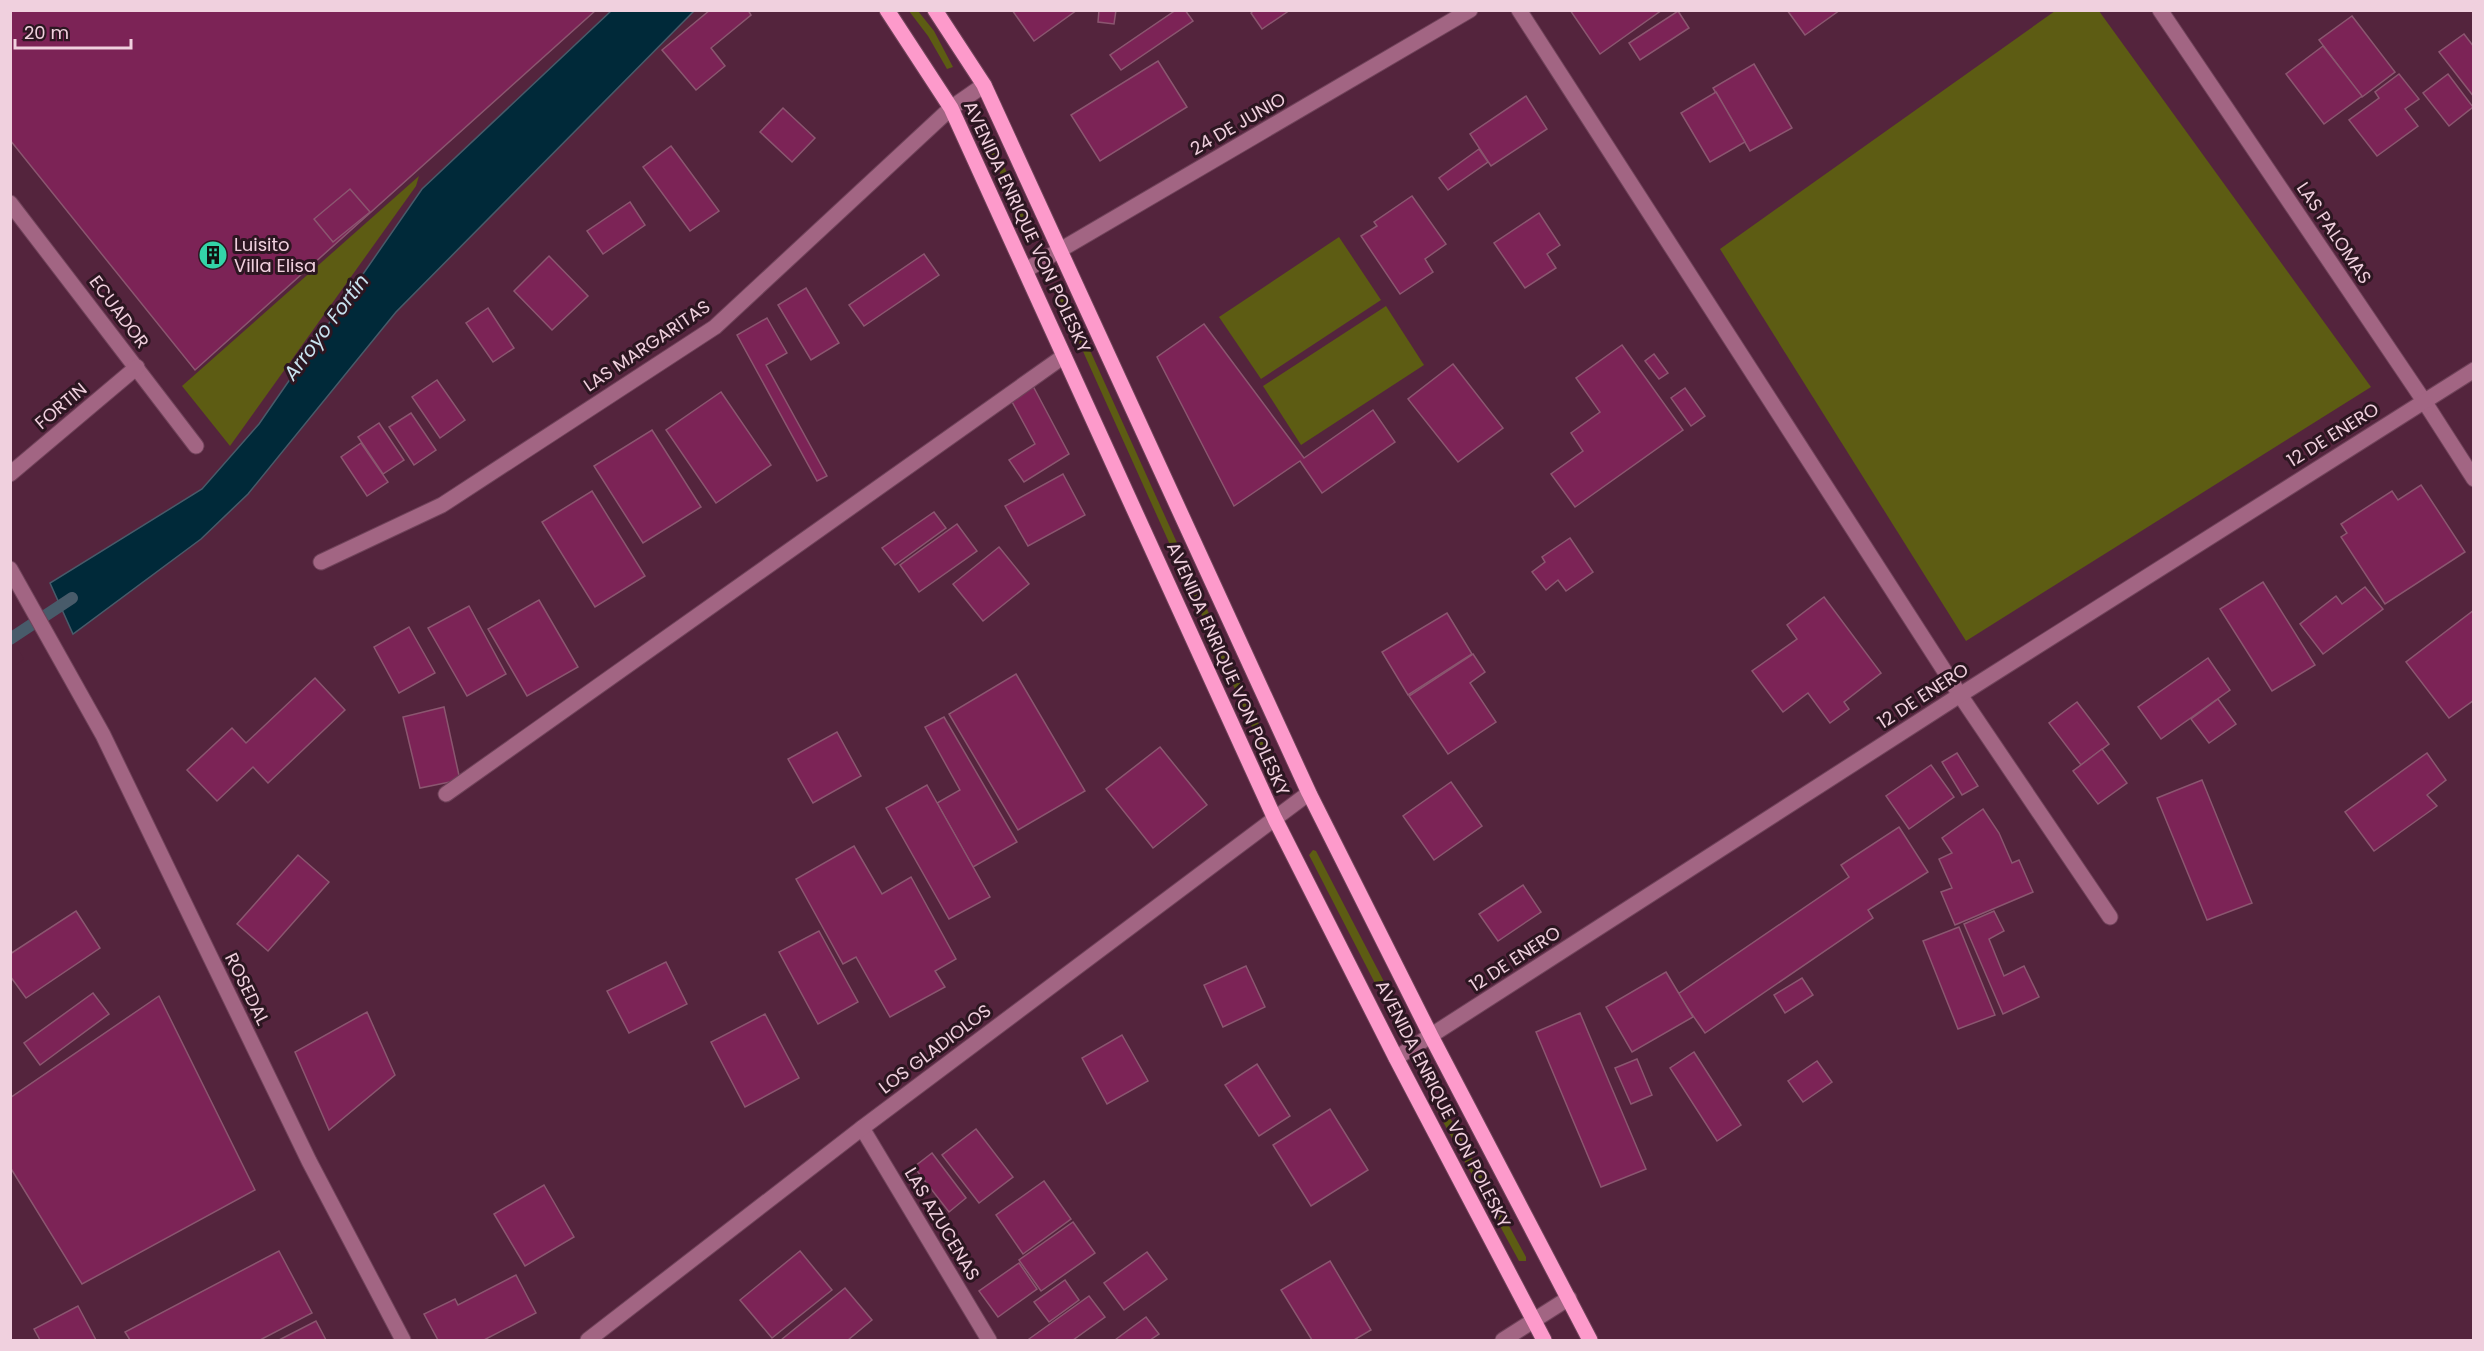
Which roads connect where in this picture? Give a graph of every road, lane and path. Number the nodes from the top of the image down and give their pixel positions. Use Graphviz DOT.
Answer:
graph roads {
  1 [pos="886,10"];
  2 [pos="935,10"];
  3 [pos="1470,10"];
  4 [pos="1520,10"];
  5 [pos="2160,10"];
  6 [pos="984,85"];
  7 [pos="951,108"];
  8 [pos="10,202"];
  9 [pos="1061,250"];
  10 [pos="1026,270"];
  11 [pos="1064,356"];
  12 [pos="137,367"];
  13 [pos="2474,370"];
  14 [pos="2424,401"];
  15 [pos="196,446"];
  16 [pos="10,474"];
  17 [pos="2474,479"];
  18 [pos="321,562"];
  19 [pos="13,572"];
  20 [pos="1960,695"];
  21 [pos="1309,793"];
  22 [pos="446,794"];
  23 [pos="1275,819"];
  24 [pos="2110,917"];
  25 [pos="1431,1036"];
  26 [pos="1396,1058"];
  27 [pos="862,1128"];
  28 [pos="1569,1298"];
  29 [pos="1533,1320"];
  30 [pos="403,1341"];
  31 [pos="588,1341"];
  32 [pos="989,1341"];
  33 [pos="1503,1341"];
  34 [pos="1544,1341"];
  35 [pos="1590,1341"];
  1 -- 7 [label="main road, AVENIDA ENRIQUE VON POLESKY"];
  2 -- 6 [label="main road, AVENIDA ENRIQUE VON POLESKY"];
  3 -- 9 [label="street, 24 DE JUNIO"];
  4 -- 20 [label="street"];
  5 -- 14 [label="street, LAS PALOMAS"];
  6 -- 7 [label="street, LAS MARGARITAS"];
  6 -- 9 [label="main road, AVENIDA ENRIQUE VON POLESKY"];
  7 -- 10 [label="main road, AVENIDA ENRIQUE VON POLESKY"];
  7 -- 18 [label="street, LAS MARGARITAS"];
  8 -- 12 [label="street, ECUADOR"];
  9 -- 10 [label="street, 24 DE JUNIO"];
  9 -- 21 [label="main road, AVENIDA ENRIQUE VON POLESKY"];
  10 -- 11 [label="main road, AVENIDA ENRIQUE VON POLESKY"];
  11 -- 22 [label="street"];
  11 -- 23 [label="main road, AVENIDA ENRIQUE VON POLESKY"];
  12 -- 15 [label="street, ECUADOR"];
  12 -- 16 [label="street, FORTIN"];
  13 -- 14 [label="street, 12 DE ENERO"];
  14 -- 17 [label="street, LAS PALOMAS"];
  14 -- 20 [label="street, 12 DE ENERO"];
  19 -- 30 [label="street, ROSEDAL"];
  20 -- 24 [label="street"];
  20 -- 25 [label="street, 12 DE ENERO"];
  21 -- 23 [label="street, LOS GLADIOLOS"];
  21 -- 25 [label="main road, AVENIDA ENRIQUE VON POLESKY"];
  23 -- 26 [label="main road, AVENIDA ENRIQUE VON POLESKY"];
  23 -- 27 [label="street, LOS GLADIOLOS"];
  25 -- 26 [label="street, 12 DE ENERO"];
  25 -- 28 [label="main road, AVENIDA ENRIQUE VON POLESKY"];
  26 -- 29 [label="main road, AVENIDA ENRIQUE VON POLESKY"];
  27 -- 31 [label="street, LOS GLADIOLOS"];
  27 -- 32 [label="street, LAS AZUCENAS"];
  28 -- 29 [label="street"];
  28 -- 35 [label="main road, AVENIDA ENRIQUE VON POLESKY"];
  29 -- 33 [label="street"];
  29 -- 34 [label="main road, AVENIDA ENRIQUE VON POLESKY"];
}
